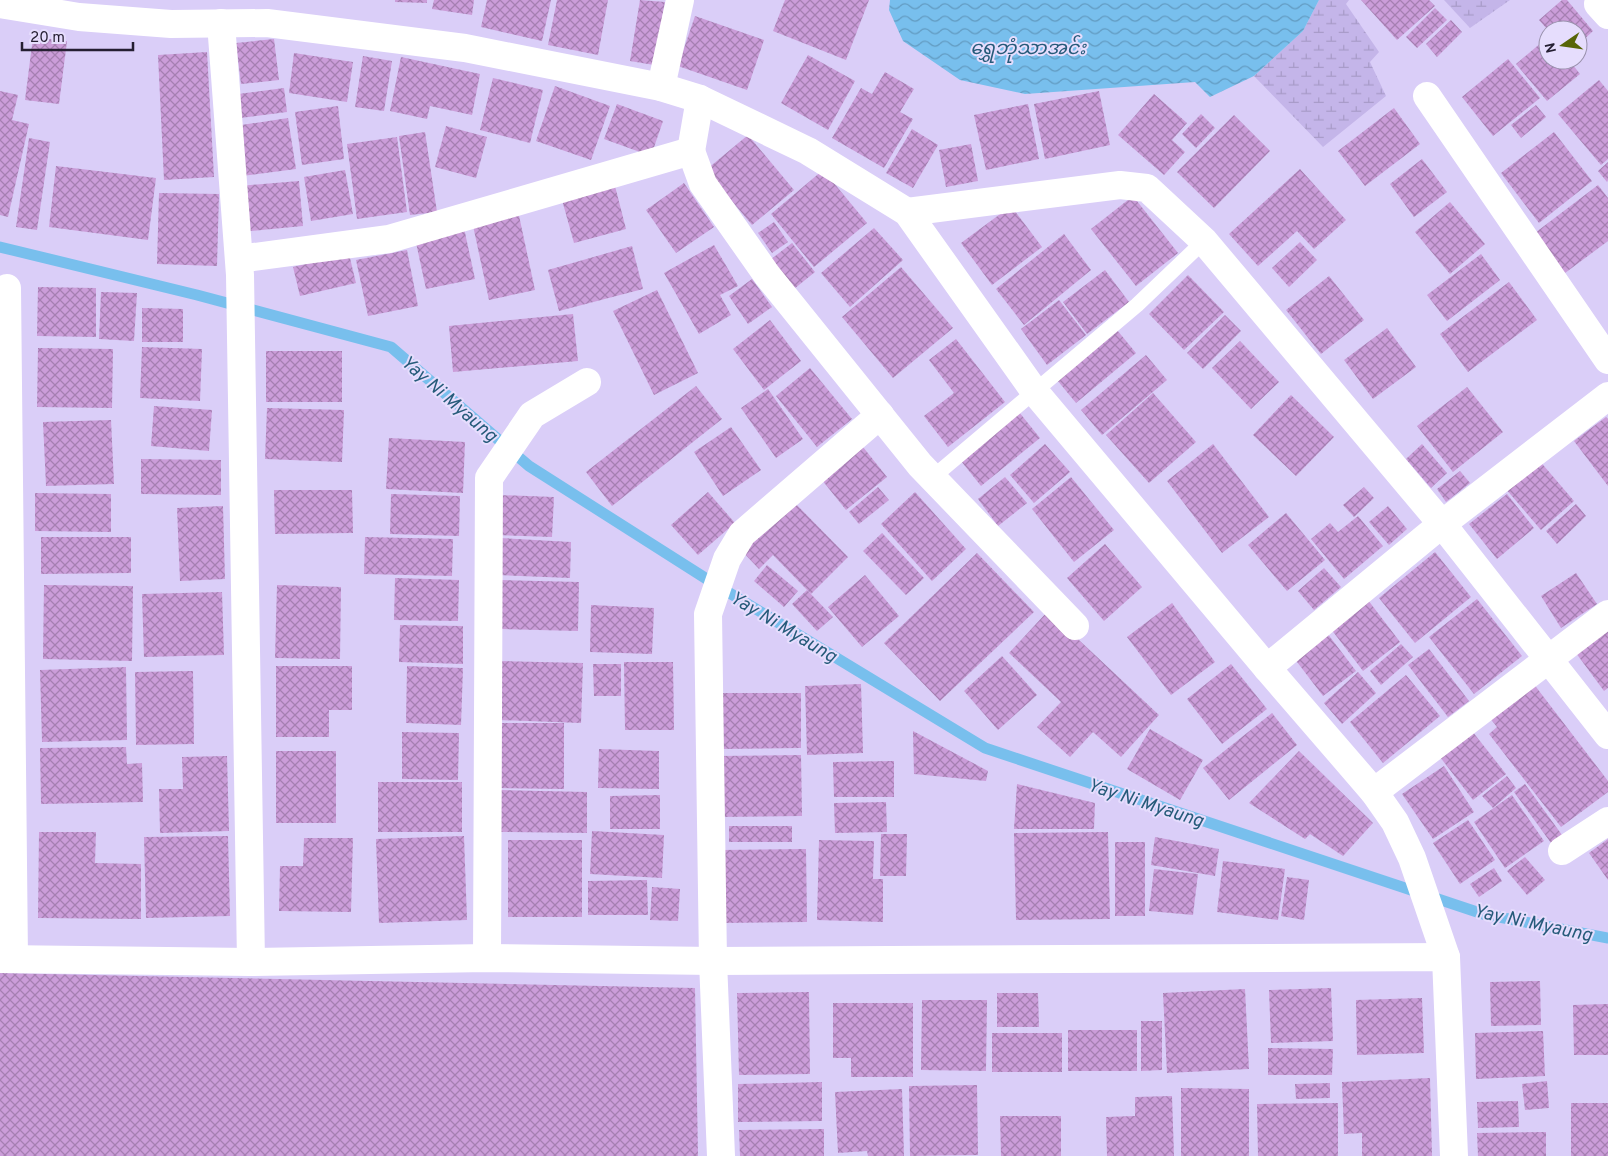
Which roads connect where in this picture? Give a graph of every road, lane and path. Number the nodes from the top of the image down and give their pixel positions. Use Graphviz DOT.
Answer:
graph roads {
  1 [pos="680,0"];
  2 [pos="0,4"];
  3 [pos="221,23"];
  4 [pos="661,87"];
  5 [pos="1427,96"];
  6 [pos="700,99"];
  7 [pos="691,151"];
  8 [pos="907,212"];
  9 [pos="1204,240"];
  10 [pos="239,267"];
  11 [pos="7,288"];
  12 [pos="1608,360"];
  13 [pos="587,382"];
  14 [pos="1035,392"];
  15 [pos="1608,396"];
  16 [pos="880,415"];
  17 [pos="932,478"];
  18 [pos="1442,524"];
  19 [pos="1608,614"];
  20 [pos="1075,626"];
  21 [pos="1547,659"];
  22 [pos="1267,668"];
  23 [pos="1608,735"];
  24 [pos="1374,792"];
  25 [pos="1608,821"];
  26 [pos="1562,851"];
  27 [pos="1446,957"];
  28 [pos="487,958"];
  29 [pos="7,959"];
  30 [pos="713,961"];
  31 [pos="251,962"];
  32 [pos="721,1156"];
  33 [pos="1454,1156"];
  1 -- 4 [label="street"];
  2 -- 3 [label="street"];
  3 -- 4 [label="street"];
  3 -- 10 [label="street"];
  4 -- 6 [label="street"];
  5 -- 12 [label="street"];
  6 -- 7 [label="street"];
  6 -- 8 [label="street"];
  7 -- 10 [label="street"];
  7 -- 16 [label="street"];
  8 -- 9 [label="street"];
  8 -- 14 [label="street"];
  9 -- 14 [label="lane"];
  9 -- 18 [label="street"];
  10 -- 31 [label="street"];
  11 -- 29 [label="street"];
  13 -- 28 [label="street"];
  14 -- 17 [label="lane"];
  14 -- 22 [label="street"];
  15 -- 18 [label="street"];
  16 -- 17 [label="street"];
  16 -- 30 [label="street"];
  17 -- 20 [label="street"];
  18 -- 21 [label="street"];
  18 -- 22 [label="street"];
  19 -- 21 [label="street"];
  21 -- 23 [label="street"];
  21 -- 24 [label="street"];
  22 -- 24 [label="street"];
  24 -- 27 [label="street"];
  25 -- 26 [label="street"];
  27 -- 30 [label="street"];
  27 -- 33 [label="street"];
  28 -- 30 [label="street"];
  28 -- 31 [label="street"];
  29 -- 31 [label="street"];
  30 -- 32 [label="street"];
}
